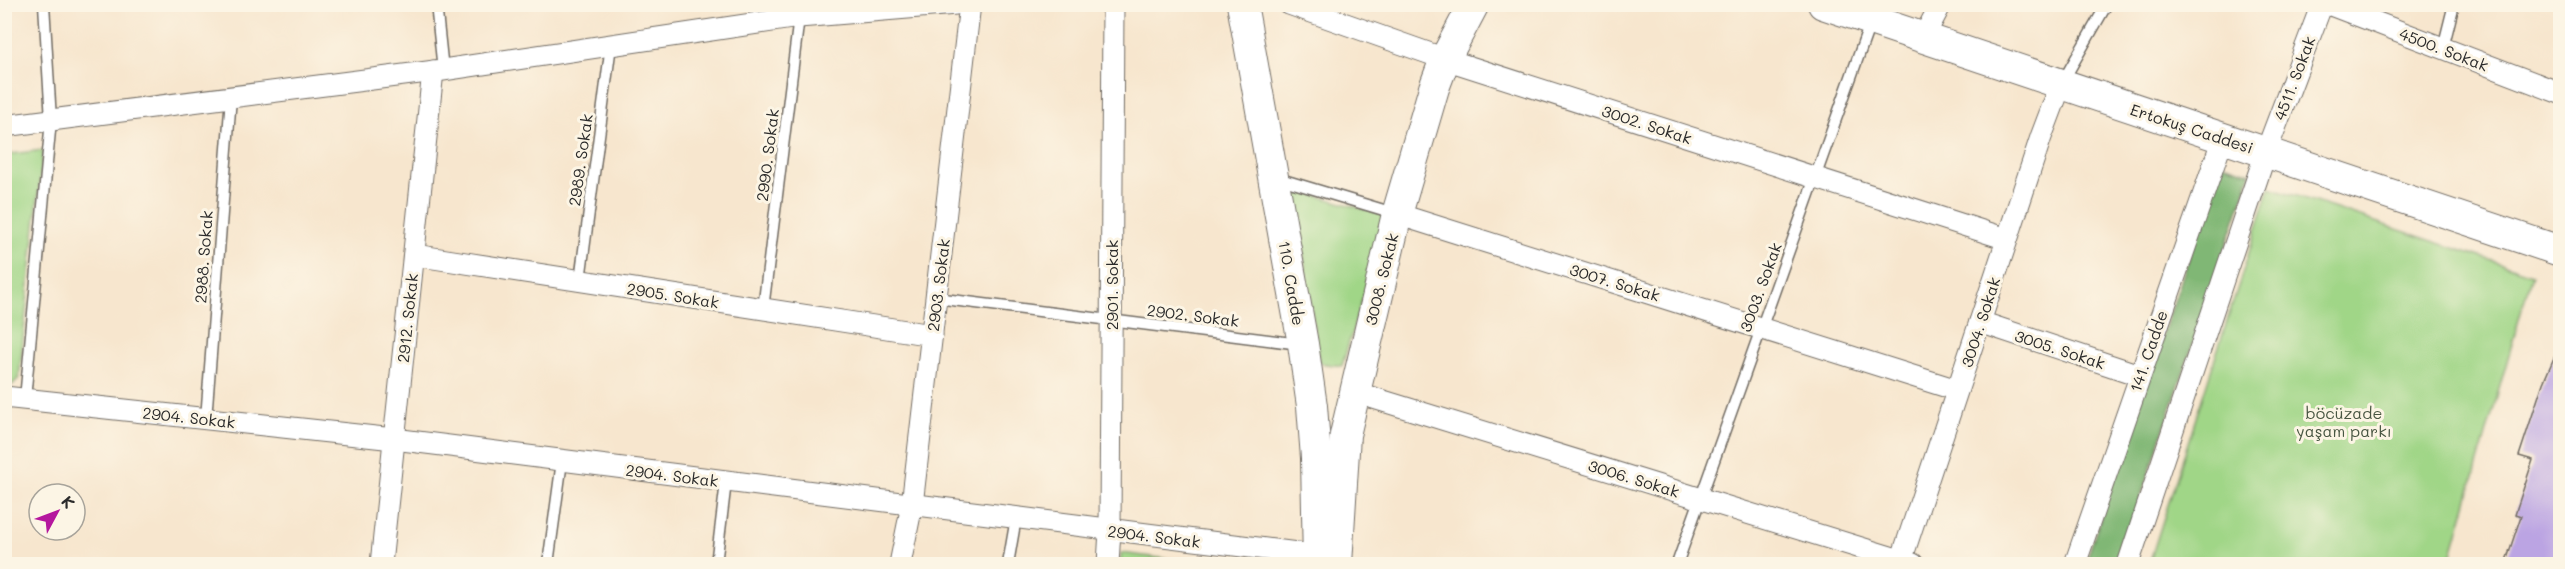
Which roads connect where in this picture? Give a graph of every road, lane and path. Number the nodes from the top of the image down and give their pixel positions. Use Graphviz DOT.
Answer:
graph roads {
  1 [pos="44,4"];
  2 [pos="436,4"];
  3 [pos="956,4"];
  4 [pos="970,4"];
  5 [pos="1113,4"];
  6 [pos="1242,4"];
  7 [pos="1289,4"];
  8 [pos="1474,4"];
  9 [pos="1824,4"];
  10 [pos="1941,4"];
  11 [pos="2107,4"];
  12 [pos="2322,4"];
  13 [pos="2328,4"];
  14 [pos="2454,4"];
  15 [pos="799,11"];
  16 [pos="1862,13"];
  17 [pos="1923,38"];
  18 [pos="611,45"];
  19 [pos="2443,48"];
  20 [pos="1445,59"];
  21 [pos="438,70"];
  22 [pos="2061,84"];
  23 [pos="2560,93"];
  24 [pos="231,97"];
  25 [pos="51,120"];
  26 [pos="4,126"];
  27 [pos="2223,138"];
  28 [pos="2266,153"];
  29 [pos="1273,177"];
  30 [pos="1815,177"];
  31 [pos="1397,214"];
  32 [pos="2007,239"];
  33 [pos="2560,251"];
  34 [pos="414,255"];
  35 [pos="580,280"];
  36 [pos="936,298"];
  37 [pos="763,309"];
  38 [pos="1111,320"];
  39 [pos="1980,322"];
  40 [pos="1761,328"];
  41 [pos="932,335"];
  42 [pos="1304,344"];
  43 [pos="2139,375"];
  44 [pos="1957,390"];
  45 [pos="1354,392"];
  46 [pos="15,398"];
  47 [pos="206,419"];
  48 [pos="394,440"];
  49 [pos="562,461"];
  50 [pos="726,482"];
  51 [pos="1700,499"];
  52 [pos="912,505"];
  53 [pos="1016,518"];
  54 [pos="1110,530"];
  55 [pos="1331,562"];
  56 [pos="1907,562"];
  57 [pos="381,564"];
  58 [pos="548,564"];
  59 [pos="716,564"];
  60 [pos="900,564"];
  61 [pos="1008,564"];
  62 [pos="1108,564"];
  63 [pos="1677,564"];
  64 [pos="2075,564"];
  65 [pos="2128,564"];
  1 -- 25 [label="lane"];
  2 -- 21 [label="lane, 2912. Sokak"];
  3 -- 15 [label="street"];
  4 -- 36 [label="street, 2903. Sokak"];
  5 -- 38 [label="street, 2901. Sokak"];
  6 -- 29 [label="street, 110. Cadde"];
  7 -- 20 [label="street, 3002. Sokak"];
  8 -- 20 [label="street, 3008. Sokak"];
  9 -- 16 [label="street, Ertokuş Caddesi"];
  10 -- 17 [label="street"];
  11 -- 22 [label="lane"];
  12 -- 28 [label="street, 4511. Sokak"];
  13 -- 19 [label="street, 4500. Sokak"];
  14 -- 19 [label="lane"];
  15 -- 18 [label="street"];
  15 -- 37 [label="lane, 2990. Sokak"];
  16 -- 17 [label="street, Ertokuş Caddesi"];
  16 -- 30 [label="lane, 3003. Sokak"];
  17 -- 22 [label="street, Ertokuş Caddesi"];
  18 -- 21 [label="street"];
  18 -- 35 [label="lane, 2989. Sokak"];
  19 -- 23 [label="street, 4500. Sokak"];
  20 -- 30 [label="street, 3002. Sokak"];
  20 -- 31 [label="street, 3008. Sokak"];
  21 -- 24 [label="street"];
  21 -- 34 [label="street, 2912. Sokak"];
  22 -- 27 [label="street, Ertokuş Caddesi"];
  22 -- 32 [label="street, 3004. Sokak"];
  24 -- 25 [label="street"];
  24 -- 47 [label="lane, 2988. Sokak"];
  25 -- 26 [label="street"];
  25 -- 46 [label="lane"];
  27 -- 28 [label="street, Ertokuş Caddesi"];
  27 -- 43 [label="street, 141. Cadde"];
  28 -- 33 [label="street, Ertokuş Caddesi"];
  28 -- 65 [label="street"];
  29 -- 31 [label="lane, 3007. Sokak"];
  29 -- 42 [label="street, 110. Cadde"];
  30 -- 32 [label="street, 3002. Sokak"];
  30 -- 40 [label="lane, 3003. Sokak"];
  31 -- 40 [label="street, 3007. Sokak"];
  31 -- 45 [label="street, 3008. Sokak"];
  32 -- 39 [label="street, 3004. Sokak"];
  34 -- 35 [label="street, 2905. Sokak"];
  34 -- 48 [label="street, 2912. Sokak"];
  35 -- 37 [label="street, 2905. Sokak"];
  36 -- 38 [label="lane, 2902. Sokak"];
  36 -- 41 [label="street, 2903. Sokak"];
  37 -- 41 [label="street, 2905. Sokak"];
  38 -- 42 [label="lane, 2902. Sokak"];
  38 -- 54 [label="street, 2901. Sokak"];
  39 -- 43 [label="street, 3005. Sokak"];
  39 -- 44 [label="street, 3004. Sokak"];
  40 -- 44 [label="street, 3007. Sokak"];
  40 -- 51 [label="lane, 3003. Sokak"];
  41 -- 52 [label="street, 2903. Sokak"];
  42 -- 55 [label="street, 110. Cadde"];
  43 -- 64 [label="street, 141. Cadde"];
  44 -- 56 [label="street, 3004. Sokak"];
  45 -- 51 [label="street, 3006. Sokak"];
  45 -- 55 [label="street, 3008. Sokak"];
  46 -- 47 [label="street, 2904. Sokak"];
  47 -- 48 [label="street, 2904. Sokak"];
  48 -- 49 [label="street, 2904. Sokak"];
  48 -- 57 [label="street, 2912. Sokak"];
  49 -- 50 [label="street, 2904. Sokak"];
  49 -- 58 [label="lane"];
  50 -- 52 [label="street, 2904. Sokak"];
  50 -- 59 [label="lane"];
  51 -- 56 [label="street, 3006. Sokak"];
  51 -- 63 [label="lane, 3003. Sokak"];
  52 -- 53 [label="street, 2904. Sokak"];
  52 -- 60 [label="street, 2903. Sokak"];
  53 -- 54 [label="street, 2904. Sokak"];
  53 -- 61 [label="lane"];
  54 -- 55 [label="street, 2904. Sokak"];
  54 -- 62 [label="street, 2901. Sokak"];
}
